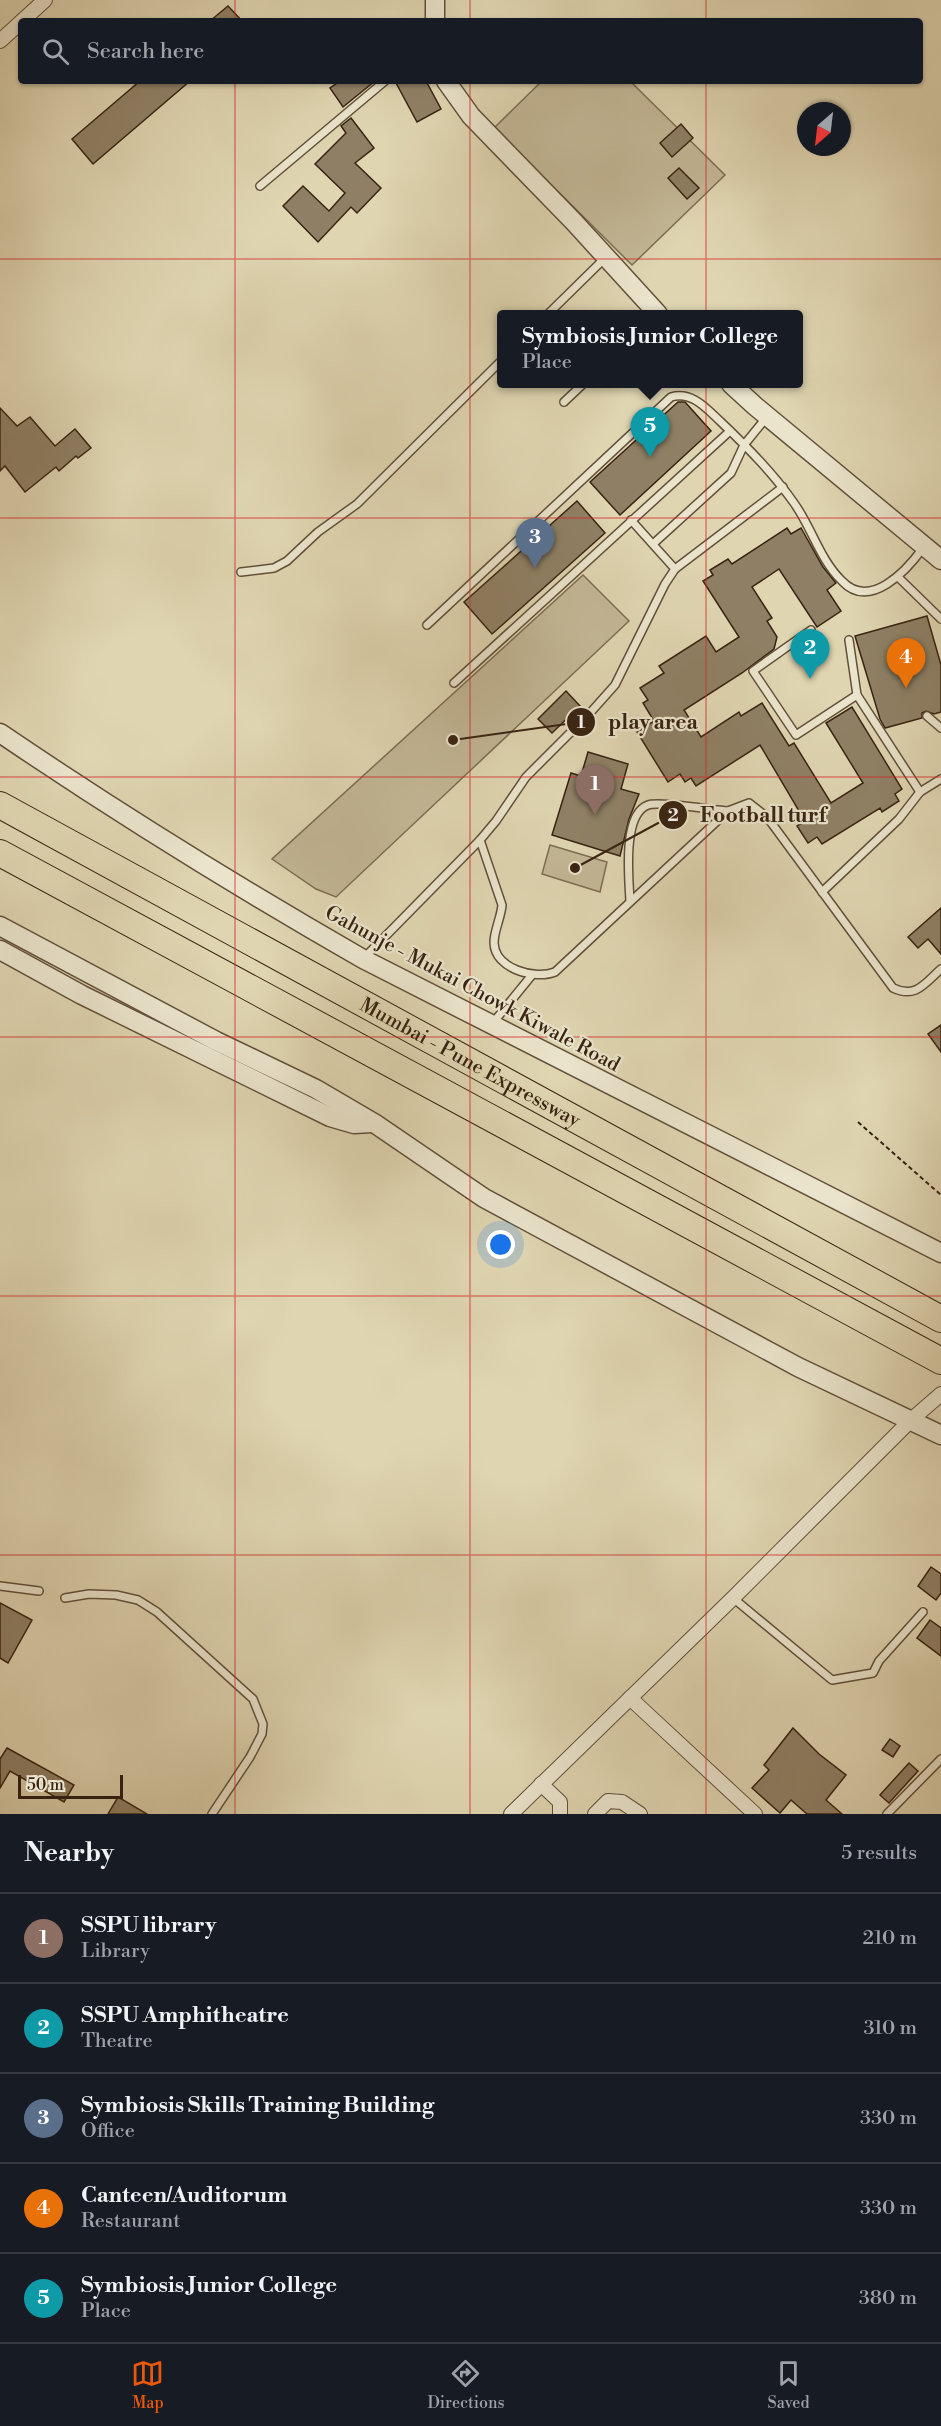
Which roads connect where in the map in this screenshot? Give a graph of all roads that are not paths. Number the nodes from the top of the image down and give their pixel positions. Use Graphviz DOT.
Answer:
graph roads {
  1 [pos="45,0"];
  2 [pos="435,0"];
  3 [pos="24,18"];
  4 [pos="435,18"];
  5 [pos="18,24"];
  6 [pos="0,41"];
  7 [pos="381,84"];
  8 [pos="448,84"];
  9 [pos="260,186"];
  10 [pos="606,257"];
  11 [pos="553,310"];
  12 [pos="653,310"];
  13 [pos="497,364"];
  14 [pos="580,388"];
  15 [pos="736,388"];
  16 [pos="564,402"];
  17 [pos="767,416"];
  18 [pos="730,431"];
  19 [pos="744,445"];
  20 [pos="783,487"];
  21 [pos="631,520"];
  22 [pos="653,544"];
  23 [pos="925,546"];
  24 [pos="941,560"];
  25 [pos="675,569"];
  26 [pos="241,572"];
  27 [pos="898,577"];
  28 [pos="941,619"];
  29 [pos="427,625"];
  30 [pos="811,630"];
  31 [pos="849,640"];
  32 [pos="454,683"];
  33 [pos="857,695"];
  34 [pos="927,716"];
  35 [pos="941,728"];
  36 [pos="0,733"];
  37 [pos="941,779"];
  38 [pos="920,792"];
  39 [pos="0,805"];
  40 [pos="728,811"];
  41 [pos="480,840"];
  42 [pos="0,853"];
  43 [pos="822,892"];
  44 [pos="630,901"];
  45 [pos="0,926"];
  46 [pos="0,950"];
  47 [pos="363,959"];
  48 [pos="939,974"];
  49 [pos="532,975"];
  50 [pos="491,1025"];
  51 [pos="374,1123"];
  52 [pos="941,1253"];
  53 [pos="941,1319"];
  54 [pos="941,1361"];
  55 [pos="941,1394"];
  56 [pos="910,1420"];
  57 [pos="941,1436"];
  58 [pos="0,1586"];
  59 [pos="39,1591"];
  60 [pos="65,1598"];
  61 [pos="733,1598"];
  62 [pos="923,1612"];
  63 [pos="630,1698"];
  64 [pos="941,1759"];
  65 [pos="542,1784"];
  66 [pos="212,1814"];
  67 [pos="511,1814"];
  68 [pos="560,1814"];
  69 [pos="595,1814"];
  70 [pos="640,1814"];
  71 [pos="754,1814"];
  72 [pos="887,1814"];
  1 -- 3 [label="street"];
  2 -- 4 [label="street"];
  5 -- 6 [label="street"];
  7 -- 9 [label="lane"];
  8 -- 10 [label="street"];
  10 -- 11 [label="lane"];
  10 -- 12 [label="street"];
  13 -- 26 [label="lane"];
  14 -- 16 [label="lane"];
  15 -- 17 [label="street"];
  17 -- 19 [label="lane"];
  17 -- 23 [label="street"];
  18 -- 19 [label="lane"];
  18 -- 21 [label="lane"];
  18 -- 29 [label="lane"];
  19 -- 20 [label="lane"];
  19 -- 22 [label="lane"];
  20 -- 25 [label="lane"];
  20 -- 27 [label="lane"];
  21 -- 22 [label="lane"];
  21 -- 32 [label="lane"];
  22 -- 25 [label="lane"];
  23 -- 24 [label="street"];
  23 -- 27 [label="lane"];
  25 -- 41 [label="lane"];
  27 -- 28 [label="lane"];
  30 -- 33 [label="lane"];
  31 -- 33 [label="lane"];
  33 -- 38 [label="lane"];
  34 -- 35 [label="lane"];
  36 -- 47 [label="street, Gahunje - Mukai Chowk Kiwale Road"];
  37 -- 38 [label="lane"];
  38 -- 43 [label="lane"];
  39 -- 53 [label="highway, Mumbai - Pune Expressway"];
  40 -- 43 [label="lane"];
  40 -- 44 [label="lane"];
  40 -- 44 [label="lane"];
  41 -- 47 [label="lane"];
  41 -- 49 [label="lane"];
  42 -- 54 [label="highway, Mumbai - Pune Expressway"];
  43 -- 48 [label="lane"];
  44 -- 49 [label="lane"];
  45 -- 51 [label="street"];
  46 -- 51 [label="street"];
  47 -- 50 [label="street, Gahunje - Mukai Chowk Kiwale Road"];
  49 -- 50 [label="lane"];
  50 -- 52 [label="street, Gahunje - Mukai Chowk Kiwale Road"];
  51 -- 56 [label="street"];
  55 -- 56 [label="street"];
  56 -- 57 [label="street"];
  56 -- 61 [label="street"];
  58 -- 59 [label="lane"];
  60 -- 66 [label="lane"];
  61 -- 62 [label="lane"];
  61 -- 63 [label="street"];
  63 -- 65 [label="street"];
  63 -- 71 [label="street"];
  64 -- 72 [label="lane"];
  65 -- 67 [label="street"];
  65 -- 68 [label="street"];
  69 -- 70 [label="street"];
}
